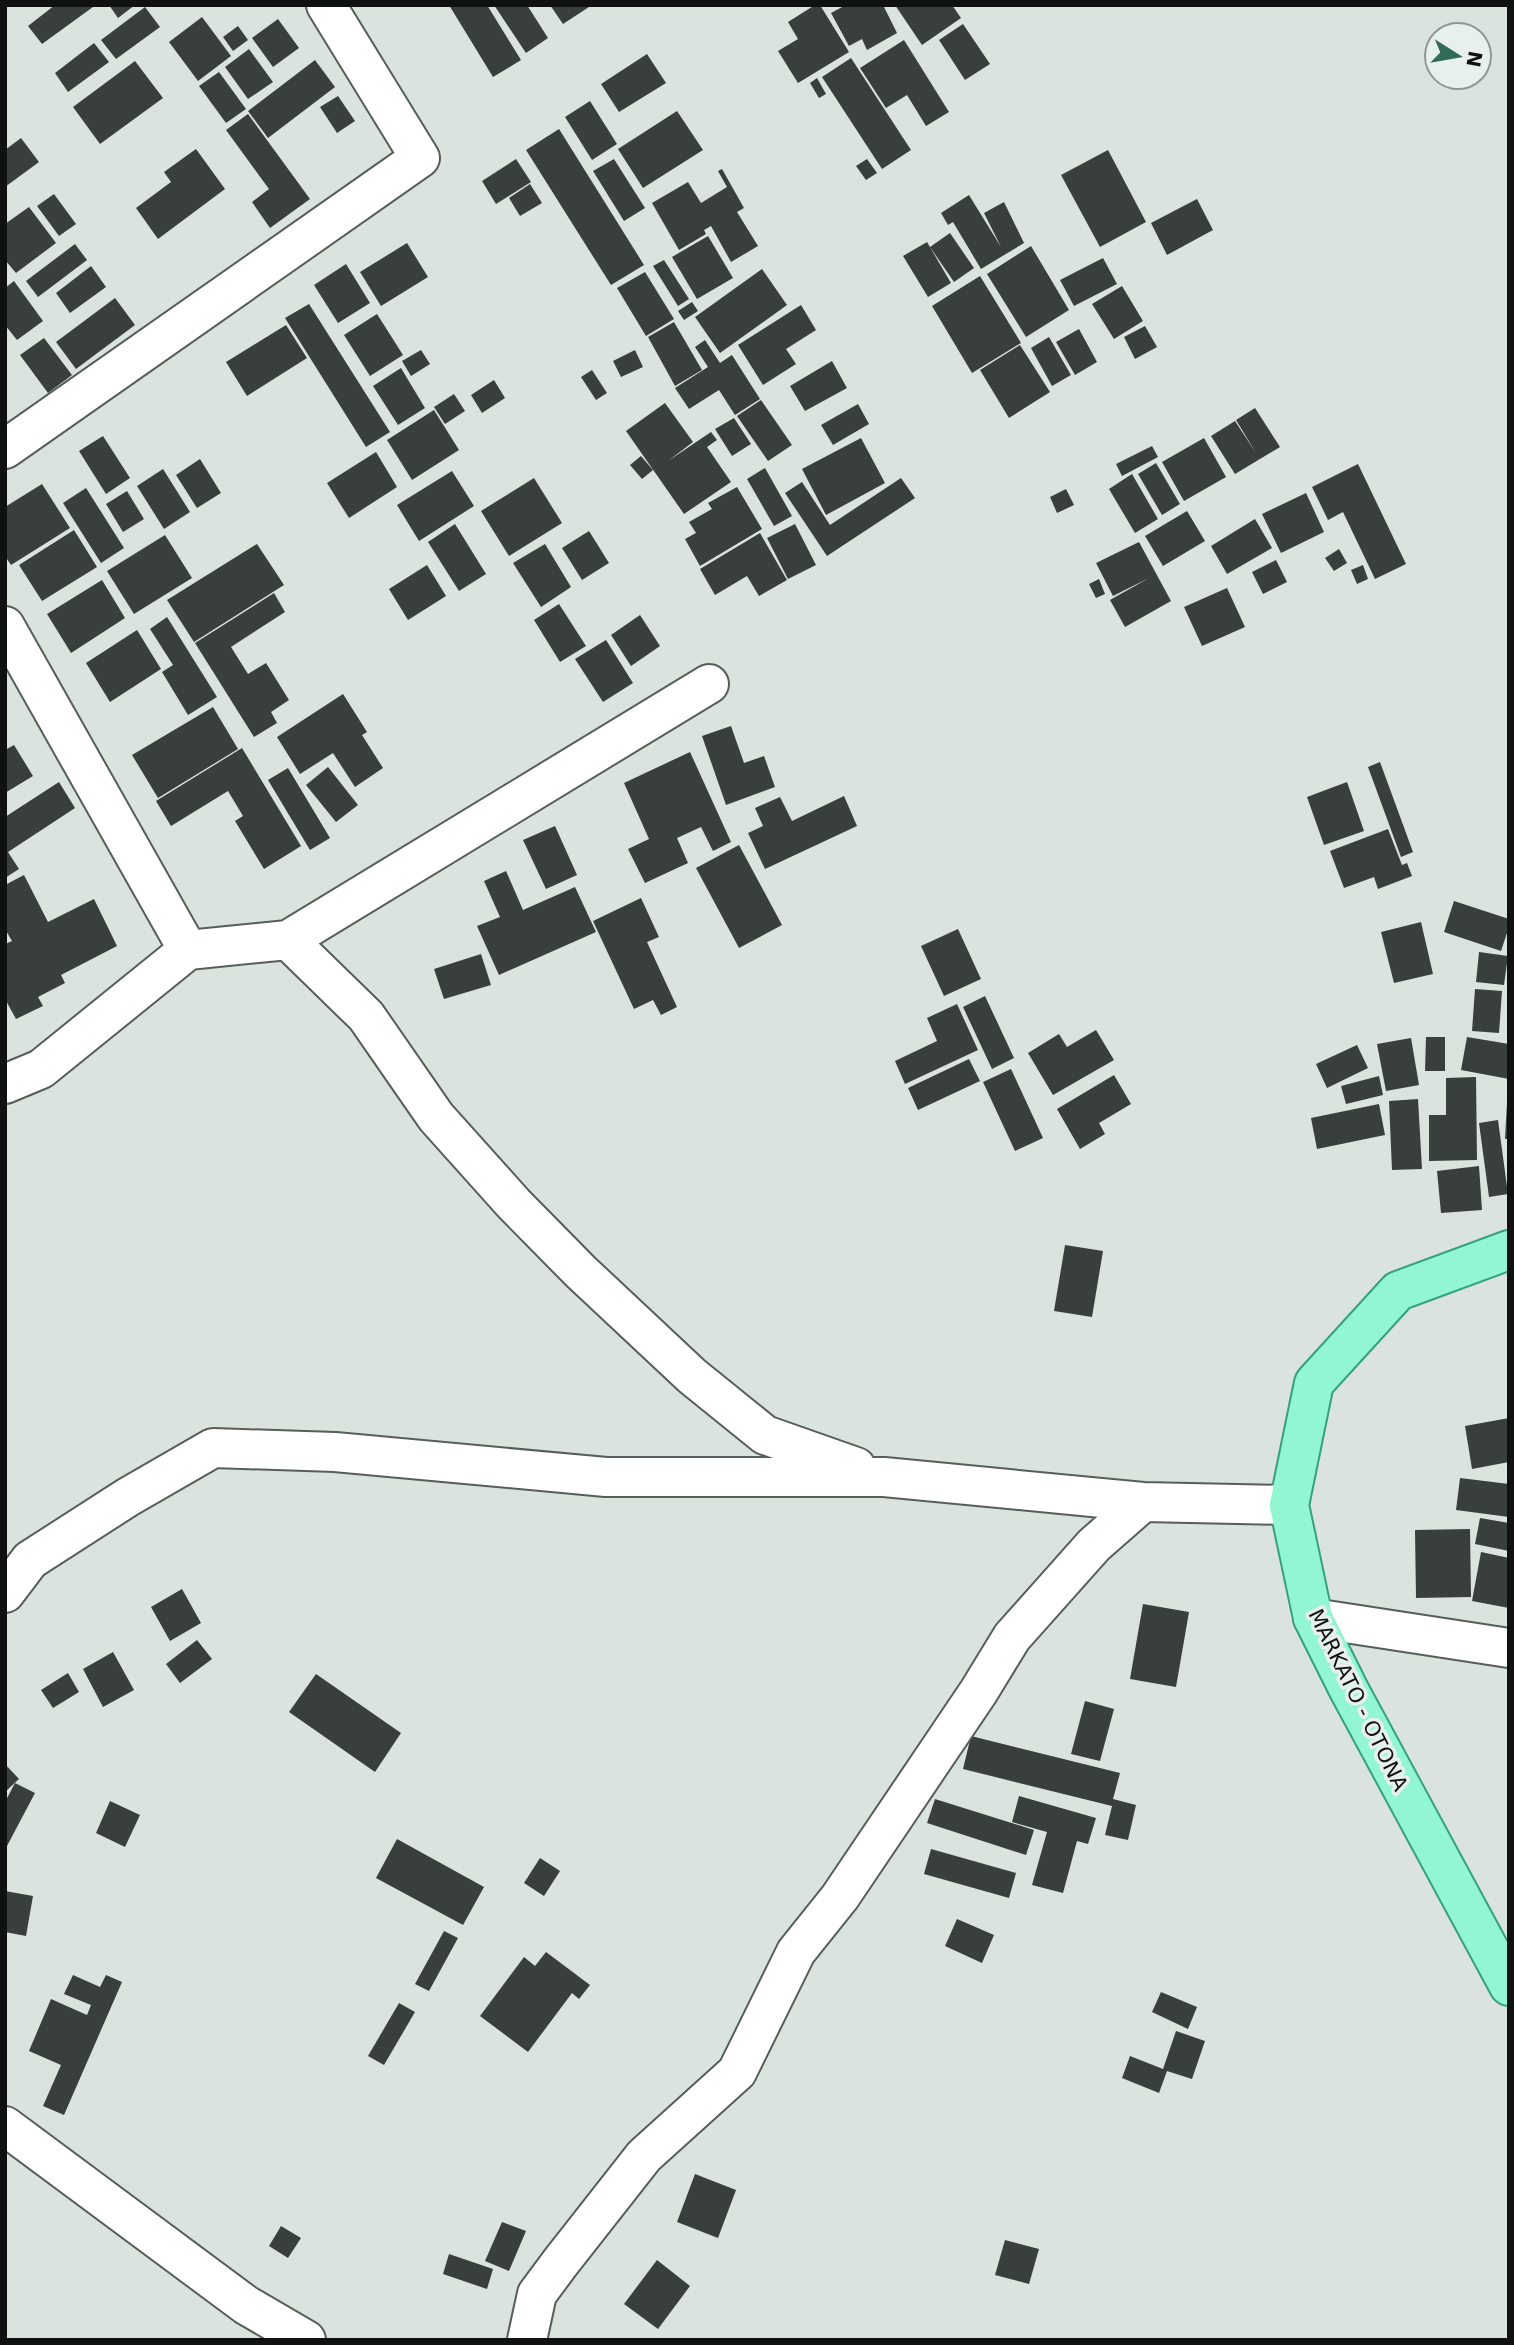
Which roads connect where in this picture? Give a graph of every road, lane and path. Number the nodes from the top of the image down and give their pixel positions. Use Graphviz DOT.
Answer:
graph roads {
  1 [pos="326,5"];
  2 [pos="5,449"];
  3 [pos="5,626"];
  4 [pos="709,684"];
  5 [pos="288,940"];
  6 [pos="188,950"];
  7 [pos="5,1084"];
  8 [pos="1509,1250"];
  9 [pos="884,1478"];
  10 [pos="1143,1502"];
  11 [pos="1289,1506"];
  12 [pos="5,1593"];
  13 [pos="1313,1618"];
  14 [pos="1509,1648"];
  15 [pos="1509,1986"];
  16 [pos="5,2126"];
  17 [pos="306,2340"];
  18 [pos="527,2340"];
  1 -- 2 [label="street"];
  3 -- 6 [label="street"];
  4 -- 5 [label="street"];
  5 -- 6 [label="street"];
  5 -- 9 [label="street"];
  6 -- 7 [label="street"];
  8 -- 11 [label="main road, MARKATO - OTONA"];
  9 -- 10 [label="street"];
  9 -- 12 [label="street"];
  10 -- 11 [label="street"];
  10 -- 18 [label="street"];
  11 -- 13 [label="main road, MARKATO - OTONA"];
  13 -- 14 [label="street"];
  13 -- 15 [label="main road, MARKATO - OTONA"];
  16 -- 17 [label="street"];
}
